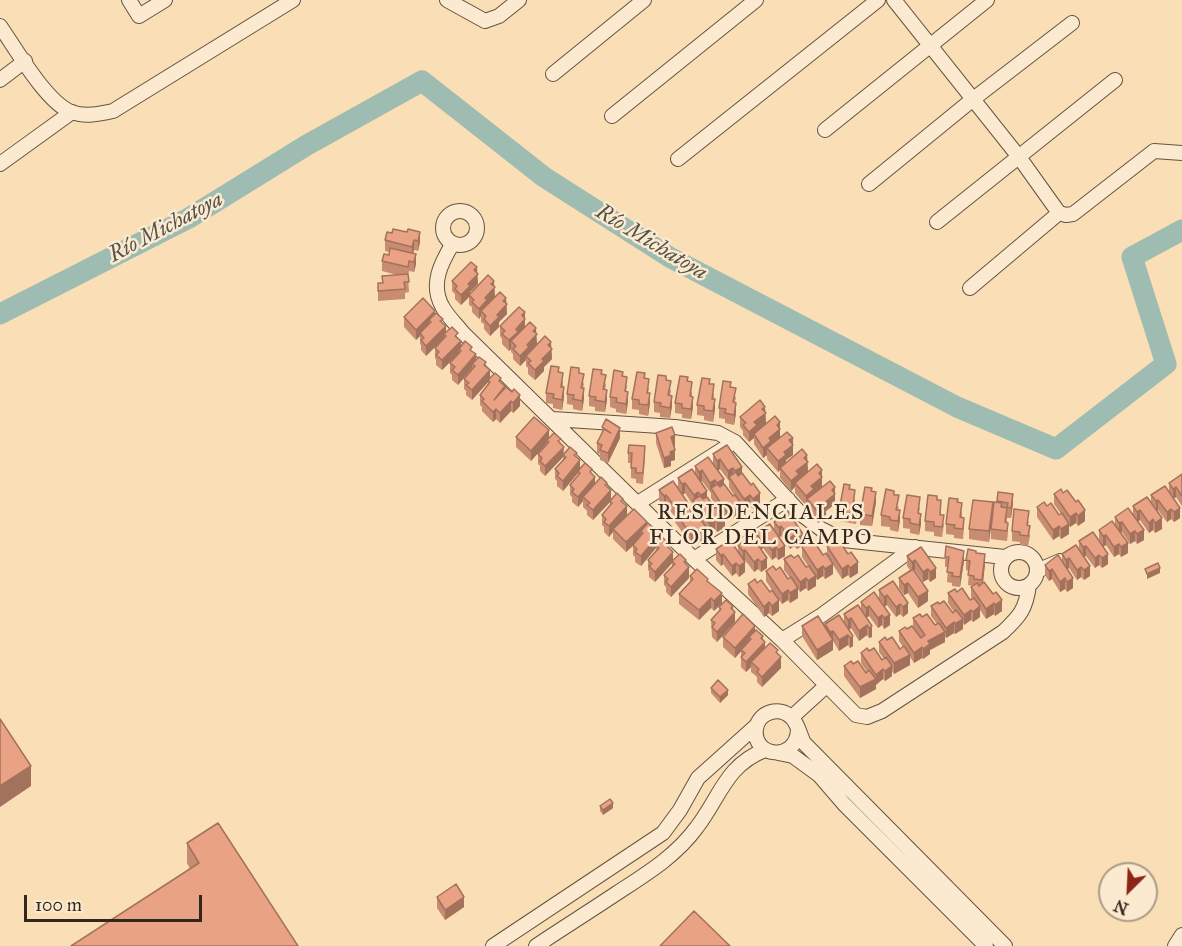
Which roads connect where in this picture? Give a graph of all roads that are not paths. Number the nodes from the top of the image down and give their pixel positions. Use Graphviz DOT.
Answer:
graph roads {
  1 [pos="129,0"];
  2 [pos="165,0"];
  3 [pos="293,0"];
  4 [pos="447,0"];
  5 [pos="519,0"];
  6 [pos="644,0"];
  7 [pos="756,0"];
  8 [pos="878,0"];
  9 [pos="894,0"];
  10 [pos="987,0"];
  11 [pos="1072,23"];
  12 [pos="0,26"];
  13 [pos="931,46"];
  14 [pos="25,62"];
  15 [pos="554,74"];
  16 [pos="0,80"];
  17 [pos="1115,80"];
  18 [pos="972,100"];
  19 [pos="72,112"];
  20 [pos="612,116"];
  21 [pos="825,130"];
  22 [pos="1166,138"];
  23 [pos="1154,151"];
  24 [pos="1182,153"];
  25 [pos="1018,158"];
  26 [pos="678,159"];
  27 [pos="0,164"];
  28 [pos="869,184"];
  29 [pos="1059,213"];
  30 [pos="937,222"];
  31 [pos="453,243"];
  32 [pos="970,288"];
  33 [pos="553,419"];
  34 [pos="735,442"];
  35 [pos="788,498"];
  36 [pos="638,503"];
  37 [pos="915,547"];
  38 [pos="1074,552"];
  39 [pos="1005,557"];
  40 [pos="694,559"];
  41 [pos="1037,571"];
  42 [pos="1029,585"];
  43 [pos="783,640"];
  44 [pos="826,686"];
  45 [pos="795,724"];
  46 [pos="757,725"];
  47 [pos="771,751"];
  48 [pos="1182,935"];
  49 [pos="493,946"];
  50 [pos="536,946"];
  51 [pos="986,946"];
  52 [pos="1005,946"];
  53 [pos="1175,946"];
  1 -- 2 [label="street"];
  3 -- 19 [label="street"];
  4 -- 5 [label="street"];
  6 -- 15 [label="street"];
  7 -- 20 [label="street"];
  8 -- 26 [label="street"];
  9 -- 13 [label="street"];
  10 -- 13 [label="street"];
  11 -- 18 [label="street"];
  12 -- 14 [label="street"];
  13 -- 18 [label="street"];
  13 -- 21 [label="street"];
  14 -- 16 [label="street"];
  14 -- 19 [label="street"];
  17 -- 25 [label="street"];
  18 -- 25 [label="street"];
  18 -- 28 [label="street"];
  19 -- 27 [label="street"];
  22 -- 23 [label="street"];
  23 -- 24 [label="street"];
  23 -- 29 [label="street"];
  25 -- 29 [label="street"];
  25 -- 30 [label="street"];
  29 -- 32 [label="street"];
  31 -- 33 [label="street"];
  33 -- 34 [label="street"];
  33 -- 36 [label="street"];
  34 -- 35 [label="street"];
  34 -- 36 [label="street"];
  35 -- 37 [label="street"];
  35 -- 40 [label="street"];
  36 -- 40 [label="street"];
  37 -- 39 [label="street"];
  37 -- 43 [label="street"];
  38 -- 41 [label="street"];
  39 -- 41 [label="street"];
  39 -- 42 [label="street"];
  40 -- 43 [label="street"];
  41 -- 42 [label="street"];
  42 -- 44 [label="street"];
  43 -- 44 [label="street"];
  44 -- 45 [label="street"];
  45 -- 46 [label="street"];
  45 -- 47 [label="street"];
  45 -- 52 [label="street"];
  46 -- 47 [label="street"];
  46 -- 49 [label="street"];
  47 -- 50 [label="street"];
  47 -- 51 [label="street"];
  48 -- 53 [label="street"];
}
